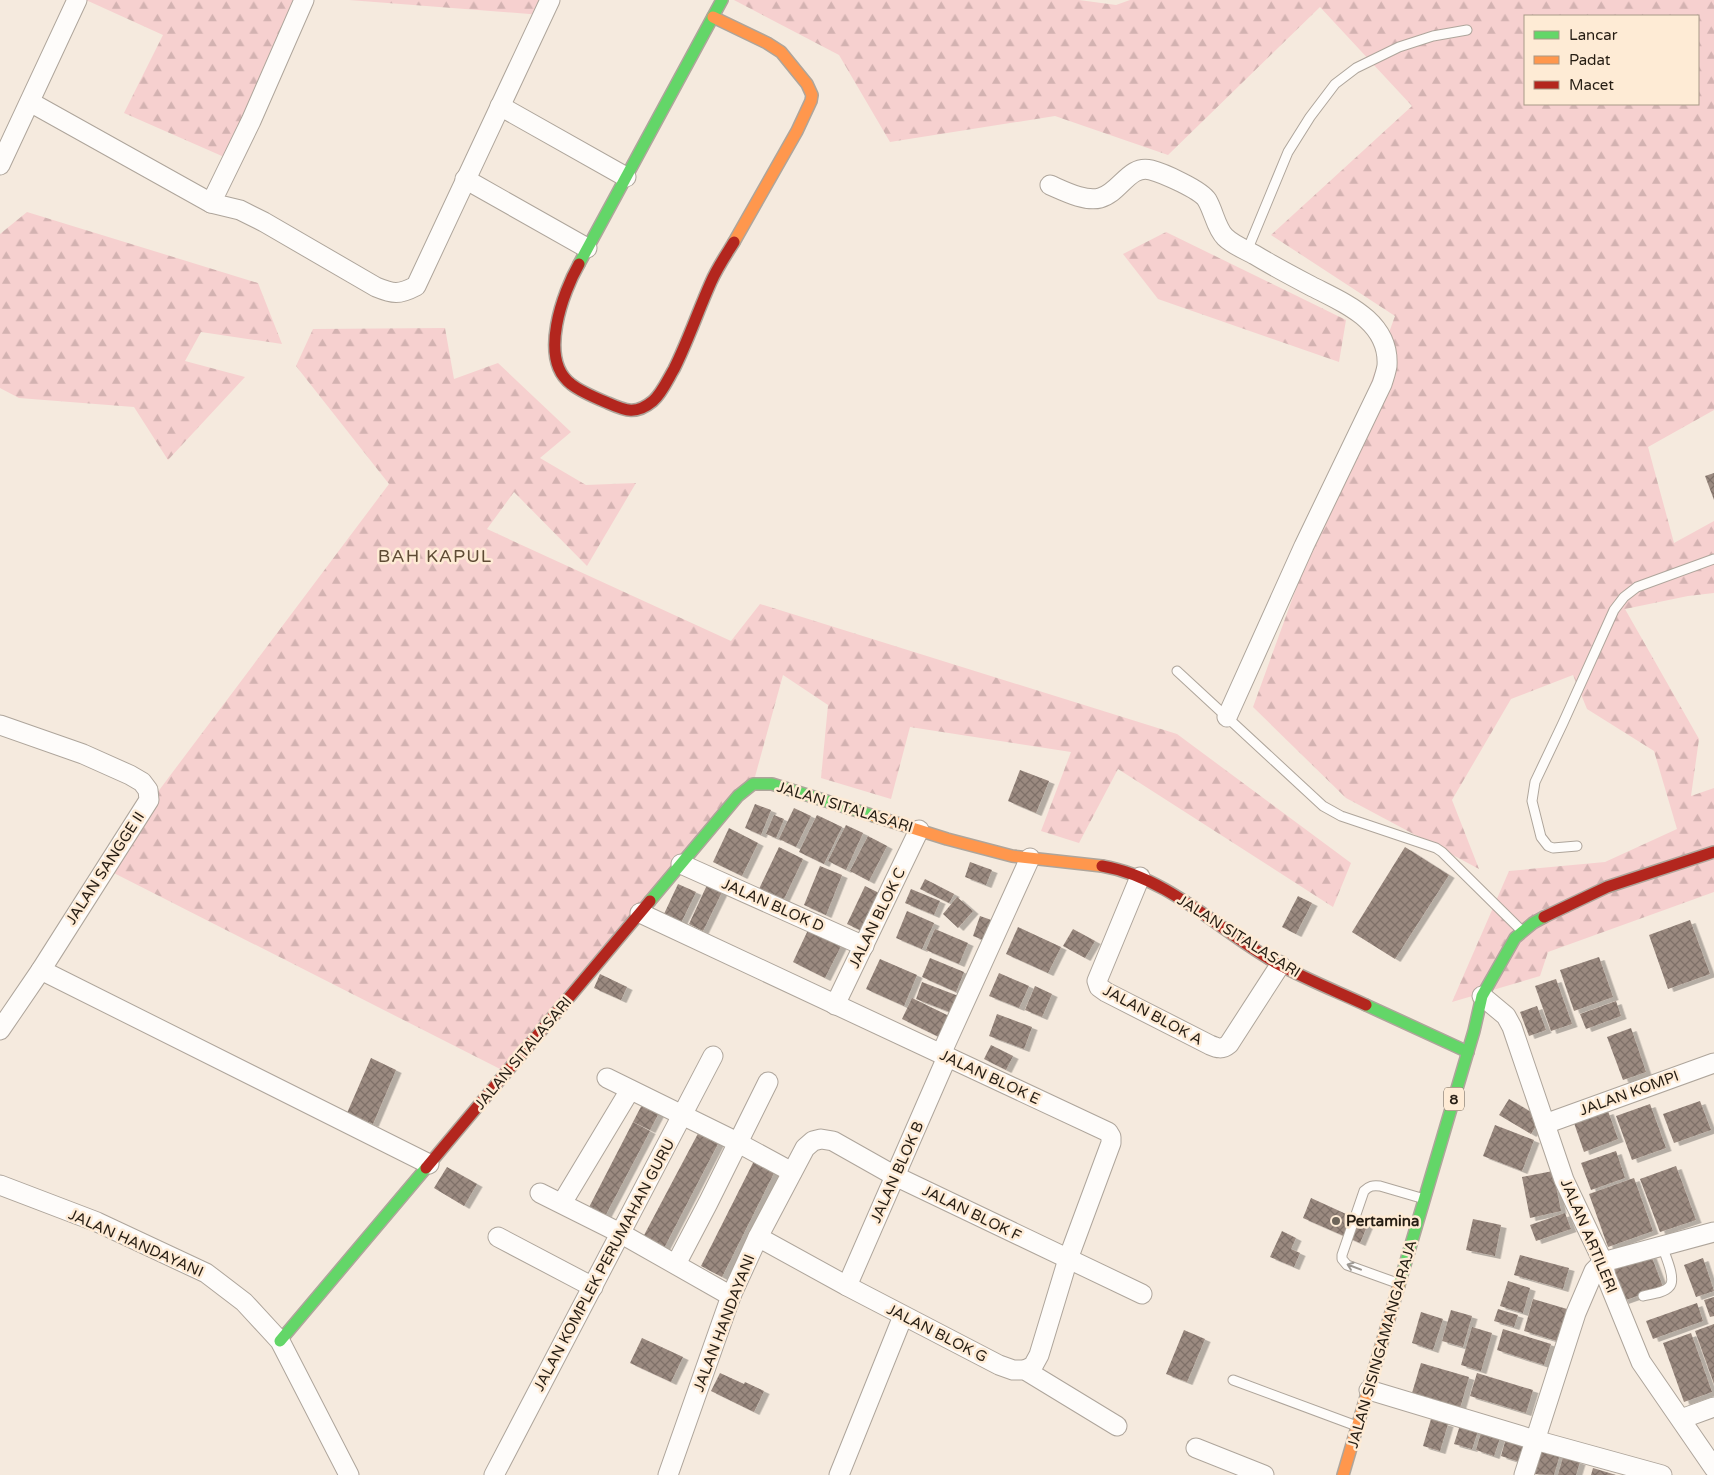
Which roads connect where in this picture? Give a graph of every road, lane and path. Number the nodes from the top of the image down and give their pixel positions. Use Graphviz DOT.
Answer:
graph roads {
  1 [pos="77,0"];
  2 [pos="304,0"];
  3 [pos="550,0"];
  4 [pos="722,0"];
  5 [pos="713,17"];
  6 [pos="1467,30"];
  7 [pos="30,102"];
  8 [pos="500,106"];
  9 [pos="0,165"];
  10 [pos="626,177"];
  11 [pos="465,179"];
  12 [pos="1050,185"];
  13 [pos="211,204"];
  14 [pos="587,248"];
  15 [pos="1247,251"];
  16 [pos="1714,559"];
  17 [pos="1177,671"];
  18 [pos="1227,717"];
  19 [pos="0,725"];
  20 [pos="919,830"];
  21 [pos="1577,846"];
  22 [pos="1714,852"];
  23 [pos="1030,858"];
  24 [pos="681,864"];
  25 [pos="1140,878"];
  26 [pos="640,913"];
  27 [pos="1523,932"];
  28 [pos="864,946"];
  29 [pos="1280,965"];
  30 [pos="40,970"];
  31 [pos="1482,996"];
  32 [pos="836,1005"];
  33 [pos="0,1030"];
  34 [pos="1468,1052"];
  35 [pos="944,1055"];
  36 [pos="713,1056"];
  37 [pos="1714,1063"];
  38 [pos="608,1078"];
  39 [pos="768,1082"];
  40 [pos="630,1090"];
  41 [pos="682,1116"];
  42 [pos="1545,1124"];
  43 [pos="738,1143"];
  44 [pos="805,1148"];
  45 [pos="429,1164"];
  46 [pos="792,1172"];
  47 [pos="895,1176"];
  48 [pos="0,1185"];
  49 [pos="540,1193"];
  50 [pos="1424,1199"];
  51 [pos="562,1203"];
  52 [pos="1714,1232"];
  53 [pos="620,1233"];
  54 [pos="498,1237"];
  55 [pos="758,1237"];
  56 [pos="1662,1246"];
  57 [pos="1068,1259"];
  58 [pos="1603,1262"];
  59 [pos="676,1264"];
  60 [pos="1400,1284"];
  61 [pos="847,1286"];
  62 [pos="593,1287"];
  63 [pos="1142,1294"];
  64 [pos="732,1296"];
  65 [pos="1643,1296"];
  66 [pos="903,1316"];
  67 [pos="280,1341"];
  68 [pos="1025,1370"];
  69 [pos="1233,1380"];
  70 [pos="1369,1390"];
  71 [pos="1714,1407"];
  72 [pos="1681,1419"];
  73 [pos="1117,1426"];
  74 [pos="1358,1426"];
  75 [pos="1535,1440"];
  76 [pos="1196,1448"];
  77 [pos="1714,1468"];
  78 [pos="349,1475"];
  79 [pos="494,1475"];
  80 [pos="668,1475"];
  81 [pos="839,1475"];
  82 [pos="1264,1475"];
  83 [pos="1344,1475"];
  84 [pos="1524,1475"];
  85 [pos="1662,1475"];
  1 -- 7 [label="street"];
  2 -- 13 [label="street"];
  3 -- 8 [label="street"];
  4 -- 5 [label="main road"];
  5 -- 10 [label="main road"];
  5 -- 14 [label="main road"];
  6 -- 15 [label="lane"];
  7 -- 9 [label="street"];
  7 -- 13 [label="street"];
  8 -- 10 [label="street"];
  8 -- 11 [label="street"];
  10 -- 14 [label="main road"];
  11 -- 13 [label="street"];
  11 -- 14 [label="street"];
  12 -- 15 [label="street"];
  15 -- 18 [label="street"];
  16 -- 21 [label="lane"];
  17 -- 18 [label="lane"];
  18 -- 27 [label="lane"];
  19 -- 30 [label="street, JALAN SANGGE II"];
  20 -- 23 [label="main road, JALAN SITALASARI"];
  20 -- 24 [label="main road, JALAN SITALASARI"];
  20 -- 28 [label="street, JALAN BLOK C"];
  22 -- 27 [label="main road, JALAN SISINGAMANGARAJA / 8"];
  23 -- 25 [label="main road, JALAN SITALASARI"];
  23 -- 35 [label="street, JALAN BLOK B"];
  24 -- 26 [label="main road, JALAN SITALASARI"];
  24 -- 28 [label="street, JALAN BLOK D"];
  25 -- 29 [label="main road, JALAN SITALASARI"];
  25 -- 29 [label="street, JALAN BLOK A"];
  26 -- 32 [label="street, JALAN BLOK E"];
  26 -- 45 [label="main road, JALAN SITALASARI"];
  27 -- 31 [label="main road, JALAN SISINGAMANGARAJA / 8"];
  28 -- 32 [label="street, JALAN BLOK C"];
  29 -- 34 [label="main road, JALAN SITALASARI"];
  30 -- 33 [label="street, JALAN SANGGE II"];
  30 -- 45 [label="street"];
  31 -- 34 [label="main road, JALAN SISINGAMANGARAJA / 8"];
  31 -- 42 [label="street, JALAN ARTILERI"];
  32 -- 35 [label="street, JALAN BLOK E"];
  34 -- 50 [label="main road, JALAN SISINGAMANGARAJA / 8"];
  35 -- 47 [label="street, JALAN BLOK B"];
  35 -- 57 [label="street, JALAN BLOK E"];
  36 -- 41 [label="street, JALAN KOMPLEK PERUMAHAN GURU"];
  37 -- 42 [label="street, JALAN KOMPI"];
  38 -- 40 [label="street"];
  39 -- 43 [label="street"];
  40 -- 41 [label="street"];
  40 -- 51 [label="street"];
  41 -- 43 [label="street"];
  41 -- 53 [label="street, JALAN KOMPLEK PERUMAHAN GURU"];
  42 -- 58 [label="street, JALAN ARTILERI"];
  43 -- 46 [label="street"];
  43 -- 59 [label="street"];
  44 -- 46 [label="street, JALAN HANDAYANI"];
  44 -- 47 [label="street, JALAN BLOK F"];
  45 -- 67 [label="main road, JALAN SITALASARI"];
  46 -- 55 [label="street, JALAN HANDAYANI"];
  47 -- 57 [label="street, JALAN BLOK F"];
  47 -- 61 [label="street, JALAN BLOK B"];
  48 -- 67 [label="street, JALAN HANDAYANI"];
  49 -- 51 [label="street"];
  50 -- 60 [label="main road, JALAN SISINGAMANGARAJA / 8"];
  60 -- 50 [label="lane, one-way"];
  51 -- 53 [label="street"];
  52 -- 56 [label="street"];
  53 -- 59 [label="street"];
  53 -- 62 [label="street, JALAN KOMPLEK PERUMAHAN GURU"];
  54 -- 62 [label="street"];
  55 -- 61 [label="street, JALAN BLOK G"];
  55 -- 64 [label="street, JALAN HANDAYANI"];
  56 -- 58 [label="street"];
  56 -- 65 [label="lane"];
  57 -- 63 [label="street, JALAN BLOK F"];
  57 -- 68 [label="street, JALAN BLOK E"];
  58 -- 72 [label="street, JALAN ARTILERI"];
  58 -- 75 [label="street"];
  59 -- 64 [label="street"];
  60 -- 70 [label="main road, JALAN SISINGAMANGARAJA / 8"];
  61 -- 66 [label="street, JALAN BLOK G"];
  62 -- 79 [label="street, JALAN KOMPLEK PERUMAHAN GURU"];
  64 -- 80 [label="street, JALAN HANDAYANI"];
  66 -- 68 [label="street, JALAN BLOK G"];
  66 -- 81 [label="street"];
  67 -- 78 [label="street, JALAN HANDAYANI"];
  68 -- 73 [label="street, JALAN BLOK G"];
  69 -- 74 [label="lane"];
  70 -- 74 [label="main road, JALAN SISINGAMANGARAJA / 8"];
  70 -- 75 [label="street"];
  71 -- 72 [label="street"];
  72 -- 77 [label="street, JALAN ARTILERI"];
  74 -- 83 [label="main road, JALAN SISINGAMANGARAJA / 8"];
  75 -- 84 [label="street"];
  75 -- 85 [label="street"];
  76 -- 82 [label="street"];
}
